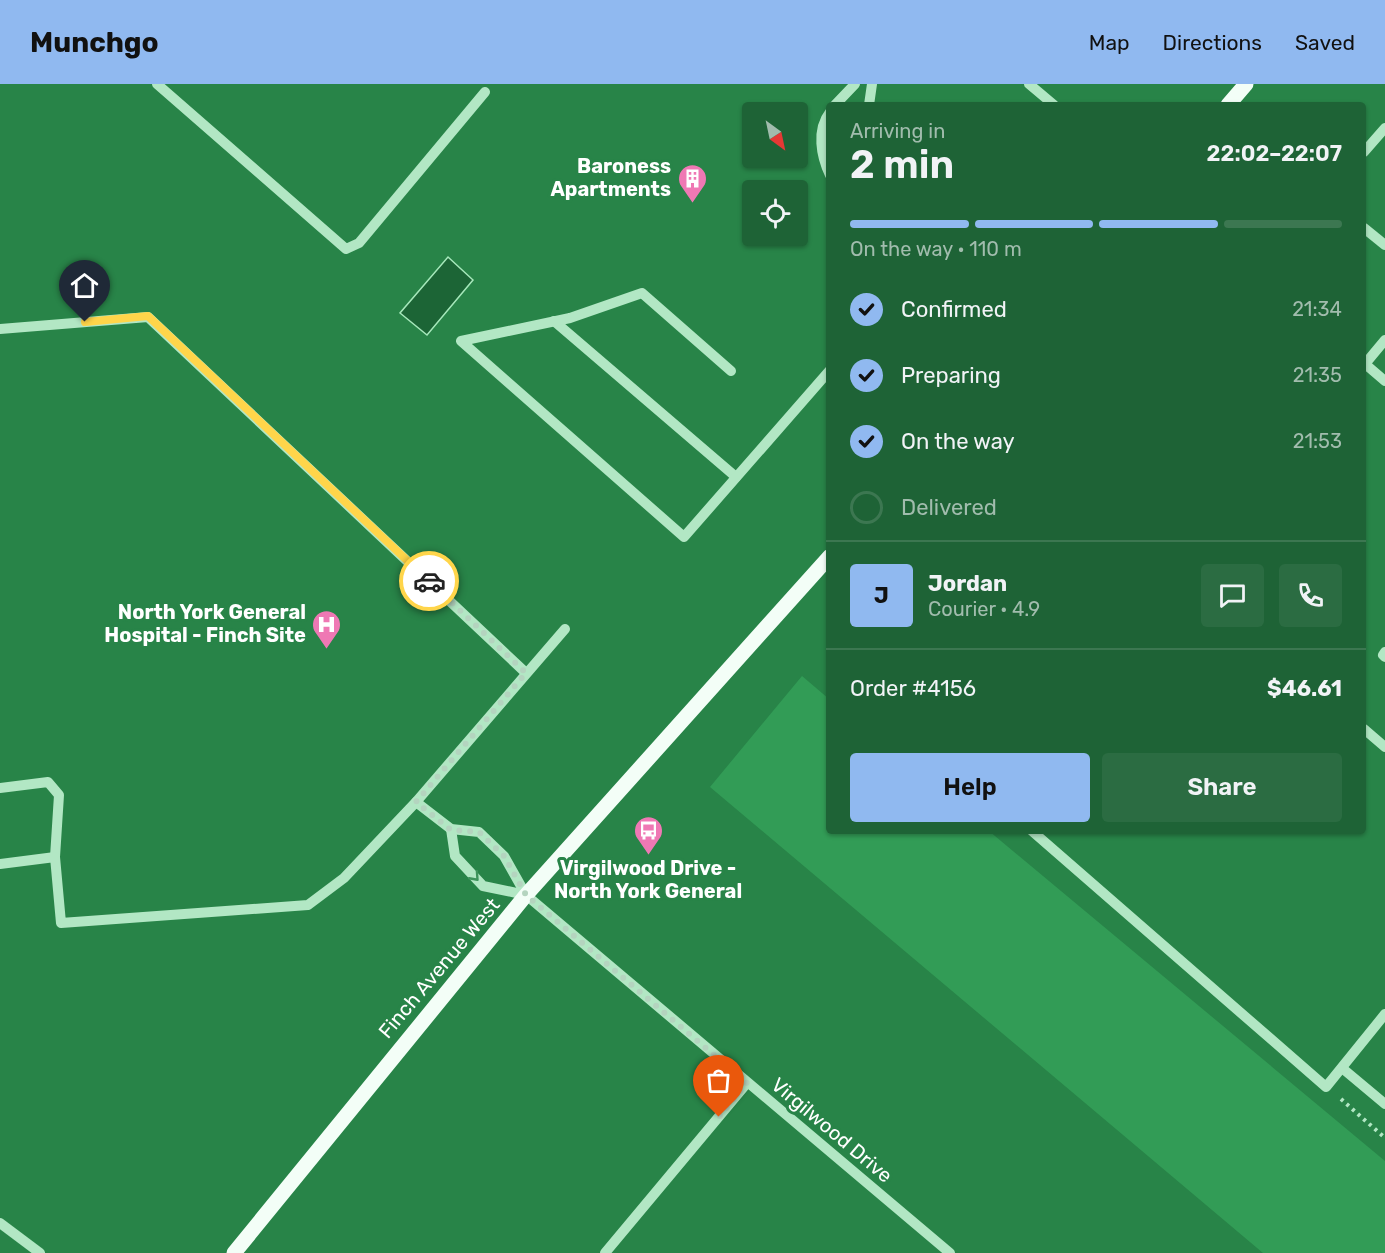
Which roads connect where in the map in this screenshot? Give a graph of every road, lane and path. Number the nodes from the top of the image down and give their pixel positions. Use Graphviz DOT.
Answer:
graph roads {
  1 [pos="158,84"];
  2 [pos="855,84"];
  3 [pos="872,84"];
  4 [pos="1029,84"];
  5 [pos="1246,84"];
  6 [pos="485,92"];
  7 [pos="838,102"];
  8 [pos="869,102"];
  9 [pos="1050,102"];
  10 [pos="1231,102"];
  11 [pos="826,117"];
  12 [pos="1385,128"];
  13 [pos="1366,150"];
  14 [pos="826,165"];
  15 [pos="1366,230"];
  16 [pos="1385,245"];
  17 [pos="554,321"];
  18 [pos="0,329"];
  19 [pos="1385,340"];
  20 [pos="1366,361"];
  21 [pos="1366,365"];
  22 [pos="731,371"];
  23 [pos="826,375"];
  24 [pos="1385,381"];
  25 [pos="736,477"];
  26 [pos="826,560"];
  27 [pos="565,629"];
  28 [pos="1385,652"];
  29 [pos="1385,657"];
  30 [pos="526,673"];
  31 [pos="1366,731"];
  32 [pos="1385,747"];
  33 [pos="0,788"];
  34 [pos="416,802"];
  35 [pos="451,830"];
  36 [pos="1035,834"];
  37 [pos="54,857"];
  38 [pos="0,864"];
  39 [pos="526,895"];
  40 [pos="1385,1014"];
  41 [pos="1342,1068"];
  42 [pos="747,1083"];
  43 [pos="1326,1087"];
  44 [pos="1385,1104"];
  45 [pos="1385,1138"];
  46 [pos="0,1223"];
  47 [pos="40,1253"];
  48 [pos="234,1253"];
  49 [pos="605,1253"];
  50 [pos="950,1253"];
  1 -- 6 [label="street"];
  2 -- 7 [label="street"];
  3 -- 8 [label="street"];
  4 -- 9 [label="street"];
  5 -- 10 [label="main road"];
  11 -- 14 [label="street"];
  12 -- 13 [label="street"];
  15 -- 16 [label="street"];
  17 -- 22 [label="street"];
  17 -- 25 [label="street"];
  17 -- 25 [label="street"];
  18 -- 30 [label="street"];
  19 -- 20 [label="street"];
  21 -- 24 [label="street"];
  23 -- 25 [label="street"];
  26 -- 39 [label="main road, Finch Avenue West"];
  27 -- 30 [label="street"];
  28 -- 29 [label="street"];
  30 -- 34 [label="street"];
  31 -- 32 [label="street"];
  33 -- 37 [label="street"];
  34 -- 35 [label="street"];
  34 -- 37 [label="street"];
  35 -- 39 [label="street"];
  35 -- 39 [label="street, one-way"];
  36 -- 43 [label="street"];
  37 -- 38 [label="street"];
  39 -- 42 [label="street, Virgilwood Drive"];
  39 -- 48 [label="main road, Finch Avenue West"];
  40 -- 41 [label="street"];
  41 -- 43 [label="street"];
  41 -- 44 [label="street"];
  42 -- 49 [label="street"];
  42 -- 50 [label="street, Virgilwood Drive"];
  43 -- 45 [label="path"];
  46 -- 47 [label="street"];
}
